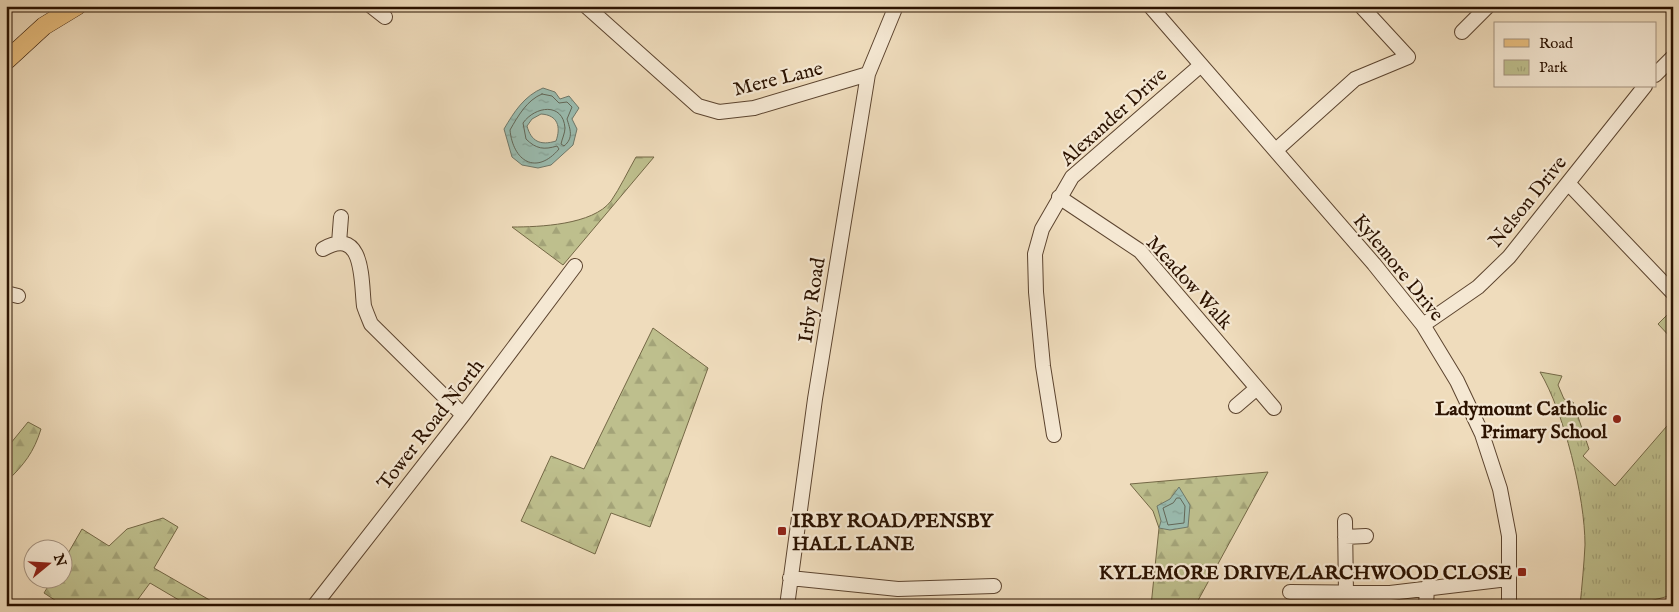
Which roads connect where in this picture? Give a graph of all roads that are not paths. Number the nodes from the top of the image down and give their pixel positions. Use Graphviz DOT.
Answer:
graph roads {
  1 [pos="77,6"];
  2 [pos="371,6"];
  3 [pos="586,6"];
  4 [pos="896,6"];
  5 [pos="1150,6"];
  6 [pos="1361,6"];
  7 [pos="1488,6"];
  8 [pos="385,17"];
  9 [pos="1462,32"];
  10 [pos="1673,56"];
  11 [pos="6,61"];
  12 [pos="1201,65"];
  13 [pos="868,74"];
  14 [pos="1656,74"];
  15 [pos="1643,88"];
  16 [pos="1276,150"];
  17 [pos="1568,183"];
  18 [pos="1060,197"];
  19 [pos="341,217"];
  20 [pos="339,243"];
  21 [pos="323,249"];
  22 [pos="575,266"];
  23 [pos="1673,293"];
  24 [pos="1423,325"];
  25 [pos="1257,388"];
  26 [pos="1236,406"];
  27 [pos="1274,408"];
  28 [pos="463,415"];
  29 [pos="1054,435"];
  30 [pos="1345,522"];
  31 [pos="1366,536"];
  32 [pos="1345,537"];
  33 [pos="790,578"];
  34 [pos="1508,579"];
  35 [pos="994,586"];
  36 [pos="1427,588"];
  37 [pos="1290,592"];
  38 [pos="1346,594"];
  39 [pos="314,606"];
  40 [pos="786,606"];
  41 [pos="1426,606"];
  42 [pos="1509,606"];
  1 -- 11 [label="main road"];
  2 -- 8 [label="street"];
  3 -- 13 [label="street, Mere Lane"];
  4 -- 13 [label="street, Irby Road"];
  5 -- 12 [label="street, Kylemore Drive"];
  6 -- 16 [label="street"];
  7 -- 9 [label="street"];
  10 -- 14 [label="street"];
  12 -- 16 [label="street, Kylemore Drive"];
  12 -- 18 [label="street, Alexander Drive"];
  13 -- 33 [label="street, Irby Road"];
  15 -- 17 [label="street, Nelson Drive"];
  16 -- 24 [label="street, Kylemore Drive"];
  17 -- 23 [label="street"];
  17 -- 24 [label="street, Nelson Drive"];
  18 -- 25 [label="street, Meadow Walk"];
  18 -- 29 [label="street, Alexander Drive"];
  19 -- 20 [label="street"];
  20 -- 21 [label="street"];
  20 -- 28 [label="street"];
  22 -- 28 [label="street, Tower Road North"];
  24 -- 34 [label="street, Kylemore Drive"];
  25 -- 26 [label="street"];
  25 -- 27 [label="street, Meadow Walk"];
  28 -- 39 [label="street, Tower Road North"];
  30 -- 32 [label="street"];
  31 -- 32 [label="street"];
  32 -- 38 [label="street"];
  33 -- 35 [label="street"];
  33 -- 40 [label="street, Irby Road"];
  34 -- 36 [label="street"];
  34 -- 42 [label="street, Kylemore Drive"];
  36 -- 38 [label="street"];
  36 -- 41 [label="street"];
  37 -- 38 [label="street"];
}
